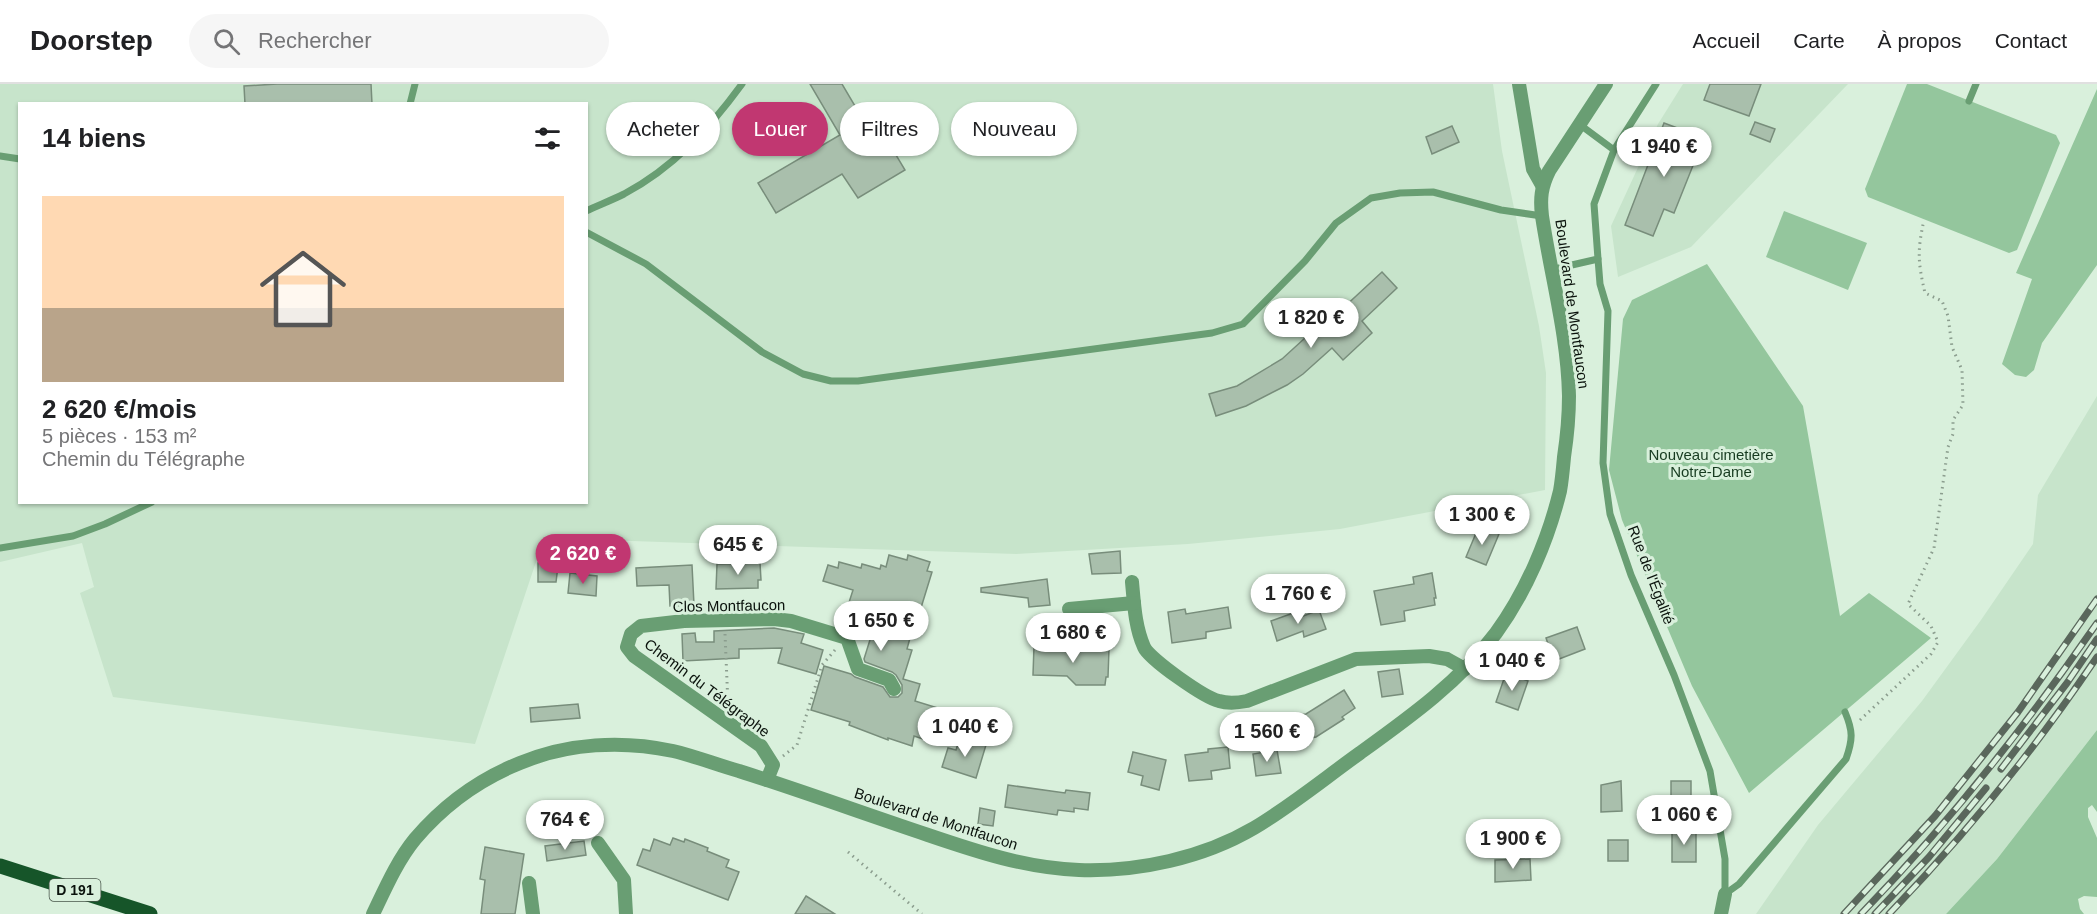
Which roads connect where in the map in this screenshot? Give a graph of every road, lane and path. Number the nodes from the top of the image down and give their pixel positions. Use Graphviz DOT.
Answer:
graph roads {
  1 [pos="415,84"];
  2 [pos="742,84"];
  3 [pos="1519,84"];
  4 [pos="1606,84"];
  5 [pos="1656,84"];
  6 [pos="1976,84"];
  7 [pos="1969,101"];
  8 [pos="410,102"];
  9 [pos="1579,124"];
  10 [pos="1614,150"];
  11 [pos="0,156"];
  12 [pos="18,159"];
  13 [pos="1542,184"];
  14 [pos="588,210"];
  15 [pos="1542,216"];
  16 [pos="1924,220"];
  17 [pos="588,233"];
  18 [pos="1598,259"];
  19 [pos="1550,270"];
  20 [pos="147,504"];
  21 [pos="0,548"];
  22 [pos="1132,582"];
  23 [pos="1134,603"];
  24 [pos="1069,609"];
  25 [pos="724,620"];
  26 [pos="641,626"];
  27 [pos="847,638"];
  28 [pos="1465,669"];
  29 [pos="894,689"];
  30 [pos="1845,712"];
  31 [pos="727,722"];
  32 [pos="1852,728"];
  33 [pos="773,765"];
  34 [pos="767,780"];
  35 [pos="598,843"];
  36 [pos="848,852"];
  37 [pos="0,866"];
  38 [pos="529,883"];
  39 [pos="1725,894"];
  40 [pos="150,914"];
  41 [pos="373,914"];
  42 [pos="533,914"];
  43 [pos="626,914"];
  44 [pos="922,914"];
  45 [pos="1722,914"];
  1 -- 8 [label="lane"];
  2 -- 14 [label="lane"];
  3 -- 13 [label="street"];
  4 -- 9 [label="street"];
  5 -- 10 [label="lane, Rue de l'Égalité"];
  6 -- 7 [label="lane"];
  9 -- 10 [label="lane"];
  9 -- 13 [label="street"];
  10 -- 18 [label="lane, Rue de l'Égalité"];
  11 -- 12 [label="lane"];
  13 -- 15 [label="street, Boulevard de Montfaucon"];
  15 -- 17 [label="lane"];
  15 -- 19 [label="street, Boulevard de Montfaucon"];
  16 -- 32 [label="path"];
  18 -- 19 [label="lane"];
  18 -- 39 [label="lane, Rue de l'Égalité"];
  19 -- 28 [label="street, Boulevard de Montfaucon"];
  20 -- 21 [label="lane"];
  22 -- 23 [label="street"];
  23 -- 24 [label="street"];
  23 -- 28 [label="street"];
  25 -- 26 [label="street, Clos Montfaucon"];
  25 -- 27 [label="street, Clos Montfaucon"];
  25 -- 31 [label="path"];
  26 -- 31 [label="street, Chemin du Télégraphe"];
  27 -- 29 [label="street"];
  27 -- 33 [label="path"];
  28 -- 34 [label="street, Boulevard de Montfaucon"];
  30 -- 32 [label="lane"];
  31 -- 33 [label="street, Chemin du Télégraphe"];
  32 -- 39 [label="lane"];
  33 -- 34 [label="street"];
  34 -- 41 [label="street, Boulevard de Montfaucon"];
  35 -- 43 [label="street"];
  36 -- 44 [label="path"];
  37 -- 40 [label="main road, D 191"];
  38 -- 42 [label="street"];
  39 -- 45 [label="street, Rue de l'Égalité"];
}
